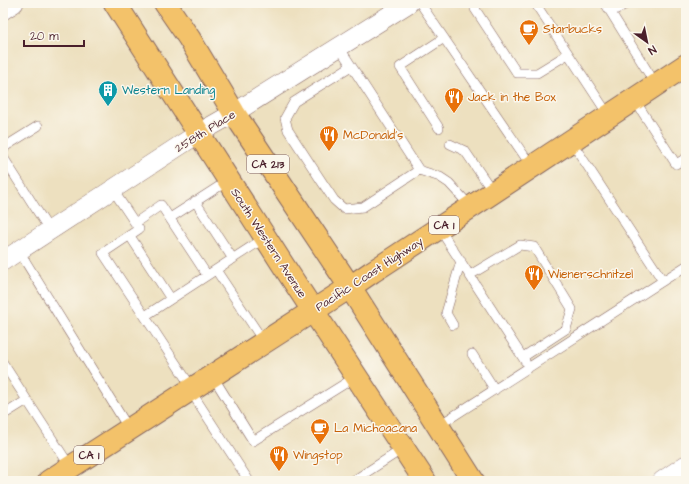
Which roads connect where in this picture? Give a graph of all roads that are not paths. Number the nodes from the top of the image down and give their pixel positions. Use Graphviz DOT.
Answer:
graph roads {
  1 [pos="14,3"];
  2 [pos="115,3"];
  3 [pos="165,3"];
  4 [pos="409,3"];
  5 [pos="420,3"];
  6 [pos="477,3"];
  7 [pos="535,3"];
  8 [pos="605,3"];
  9 [pos="628,3"];
  10 [pos="3,10"];
  11 [pos="611,12"];
  12 [pos="444,38"];
  13 [pos="339,47"];
  14 [pos="568,54"];
  15 [pos="686,65"];
  16 [pos="351,66"];
  17 [pos="656,85"];
  18 [pos="634,99"];
  19 [pos="234,113"];
  20 [pos="609,116"];
  21 [pos="38,126"];
  22 [pos="439,128"];
  23 [pos="199,133"];
  24 [pos="571,141"];
  25 [pos="450,144"];
  26 [pos="3,151"];
  27 [pos="3,157"];
  28 [pos="686,158"];
  29 [pos="532,167"];
  30 [pos="419,170"];
  31 [pos="228,180"];
  32 [pos="113,190"];
  33 [pos="494,192"];
  34 [pos="195,201"];
  35 [pos="470,207"];
  36 [pos="170,218"];
  37 [pos="135,223"];
  38 [pos="440,228"];
  39 [pos="50,231"];
  40 [pos="130,236"];
  41 [pos="266,237"];
  42 [pos="19,251"];
  43 [pos="233,259"];
  44 [pos="3,261"];
  45 [pos="461,261"];
  46 [pos="686,266"];
  47 [pos="216,270"];
  48 [pos="207,275"];
  49 [pos="470,275"];
  50 [pos="663,281"];
  51 [pos="350,287"];
  52 [pos="171,299"];
  53 [pos="313,310"];
  54 [pos="145,316"];
  55 [pos="452,325"];
  56 [pos="264,342"];
  57 [pos="472,354"];
  58 [pos="522,357"];
  59 [pos="3,362"];
  60 [pos="529,367"];
  61 [pos="212,376"];
  62 [pos="357,376"];
  63 [pos="191,389"];
  64 [pos="495,390"];
  65 [pos="27,400"];
  66 [pos="3,416"];
  67 [pos="438,426"];
  68 [pos="129,429"];
  69 [pos="404,448"];
  70 [pos="686,465"];
  71 [pos="71,468"];
  72 [pos="50,481"];
  73 [pos="249,481"];
  74 [pos="353,481"];
  75 [pos="426,481"];
  76 [pos="474,481"];
  77 [pos="662,481"];
  1 -- 10 [label="street"];
  2 -- 23 [label="main road, South Western Avenue"];
  3 -- 19 [label="main road, CA 213"];
  4 -- 13 [label="street, 258th Place"];
  5 -- 12 [label="lane"];
  6 -- 14 [label="lane"];
  7 -- 14 [label="lane"];
  8 -- 11 [label="lane"];
  9 -- 11 [label="lane"];
  11 -- 17 [label="lane"];
  12 -- 22 [label="lane"];
  12 -- 29 [label="lane"];
  13 -- 16 [label="lane"];
  13 -- 19 [label="street, 258th Place"];
  14 -- 20 [label="lane"];
  15 -- 17 [label="main road, Pacific Coast Highway / CA 1"];
  16 -- 30 [label="lane"];
  16 -- 30 [label="lane"];
  17 -- 18 [label="main road, Pacific Coast Highway / CA 1"];
  18 -- 20 [label="main road, Pacific Coast Highway / CA 1"];
  18 -- 28 [label="lane"];
  19 -- 23 [label="street, 258th Place"];
  19 -- 51 [label="main road, CA 213"];
  20 -- 24 [label="main road, Pacific Coast Highway / CA 1"];
  21 -- 26 [label="lane"];
  23 -- 31 [label="main road, South Western Avenue"];
  23 -- 32 [label="street, 258th Place"];
  24 -- 29 [label="main road, Pacific Coast Highway / CA 1"];
  24 -- 50 [label="lane"];
  25 -- 33 [label="lane"];
  27 -- 39 [label="lane"];
  29 -- 33 [label="main road, Pacific Coast Highway / CA 1"];
  30 -- 35 [label="lane"];
  31 -- 34 [label="lane"];
  31 -- 41 [label="main road, South Western Avenue"];
  32 -- 37 [label="lane"];
  32 -- 39 [label="street, 258th Place"];
  33 -- 35 [label="main road, Pacific Coast Highway / CA 1"];
  34 -- 36 [label="lane"];
  34 -- 43 [label="lane"];
  35 -- 38 [label="main road, Pacific Coast Highway / CA 1"];
  36 -- 37 [label="lane"];
  36 -- 48 [label="lane"];
  37 -- 40 [label="lane"];
  38 -- 45 [label="lane"];
  38 -- 51 [label="main road, Pacific Coast Highway / CA 1"];
  39 -- 42 [label="street, 258th Place"];
  40 -- 52 [label="lane"];
  40 -- 54 [label="lane"];
  41 -- 43 [label="lane"];
  41 -- 53 [label="main road, South Western Avenue"];
  42 -- 44 [label="street, 258th Place"];
  42 -- 68 [label="lane"];
  43 -- 47 [label="lane"];
  45 -- 49 [label="lane"];
  45 -- 55 [label="lane"];
  46 -- 50 [label="lane"];
  47 -- 48 [label="lane"];
  47 -- 56 [label="lane"];
  48 -- 52 [label="lane"];
  49 -- 58 [label="lane"];
  49 -- 58 [label="lane"];
  50 -- 60 [label="lane"];
  51 -- 53 [label="main road, Pacific Coast Highway / CA 1"];
  51 -- 67 [label="main road, CA 213"];
  52 -- 54 [label="lane"];
  53 -- 56 [label="main road, Pacific Coast Highway / CA 1"];
  53 -- 62 [label="main road, South Western Avenue"];
  54 -- 63 [label="lane"];
  56 -- 61 [label="main road, Pacific Coast Highway / CA 1"];
  57 -- 64 [label="lane"];
  58 -- 60 [label="lane"];
  59 -- 65 [label="lane"];
  60 -- 64 [label="lane"];
  61 -- 62 [label="lane"];
  61 -- 63 [label="main road, Pacific Coast Highway / CA 1"];
  62 -- 69 [label="main road, South Western Avenue"];
  63 -- 68 [label="main road, Pacific Coast Highway / CA 1"];
  63 -- 73 [label="lane"];
  64 -- 67 [label="lane"];
  65 -- 66 [label="lane"];
  65 -- 71 [label="lane"];
  67 -- 76 [label="main road, CA 213"];
  68 -- 71 [label="main road, Pacific Coast Highway / CA 1"];
  69 -- 74 [label="lane"];
  69 -- 75 [label="main road, South Western Avenue"];
  70 -- 77 [label="street"];
  71 -- 72 [label="main road, Pacific Coast Highway / CA 1"];
}
